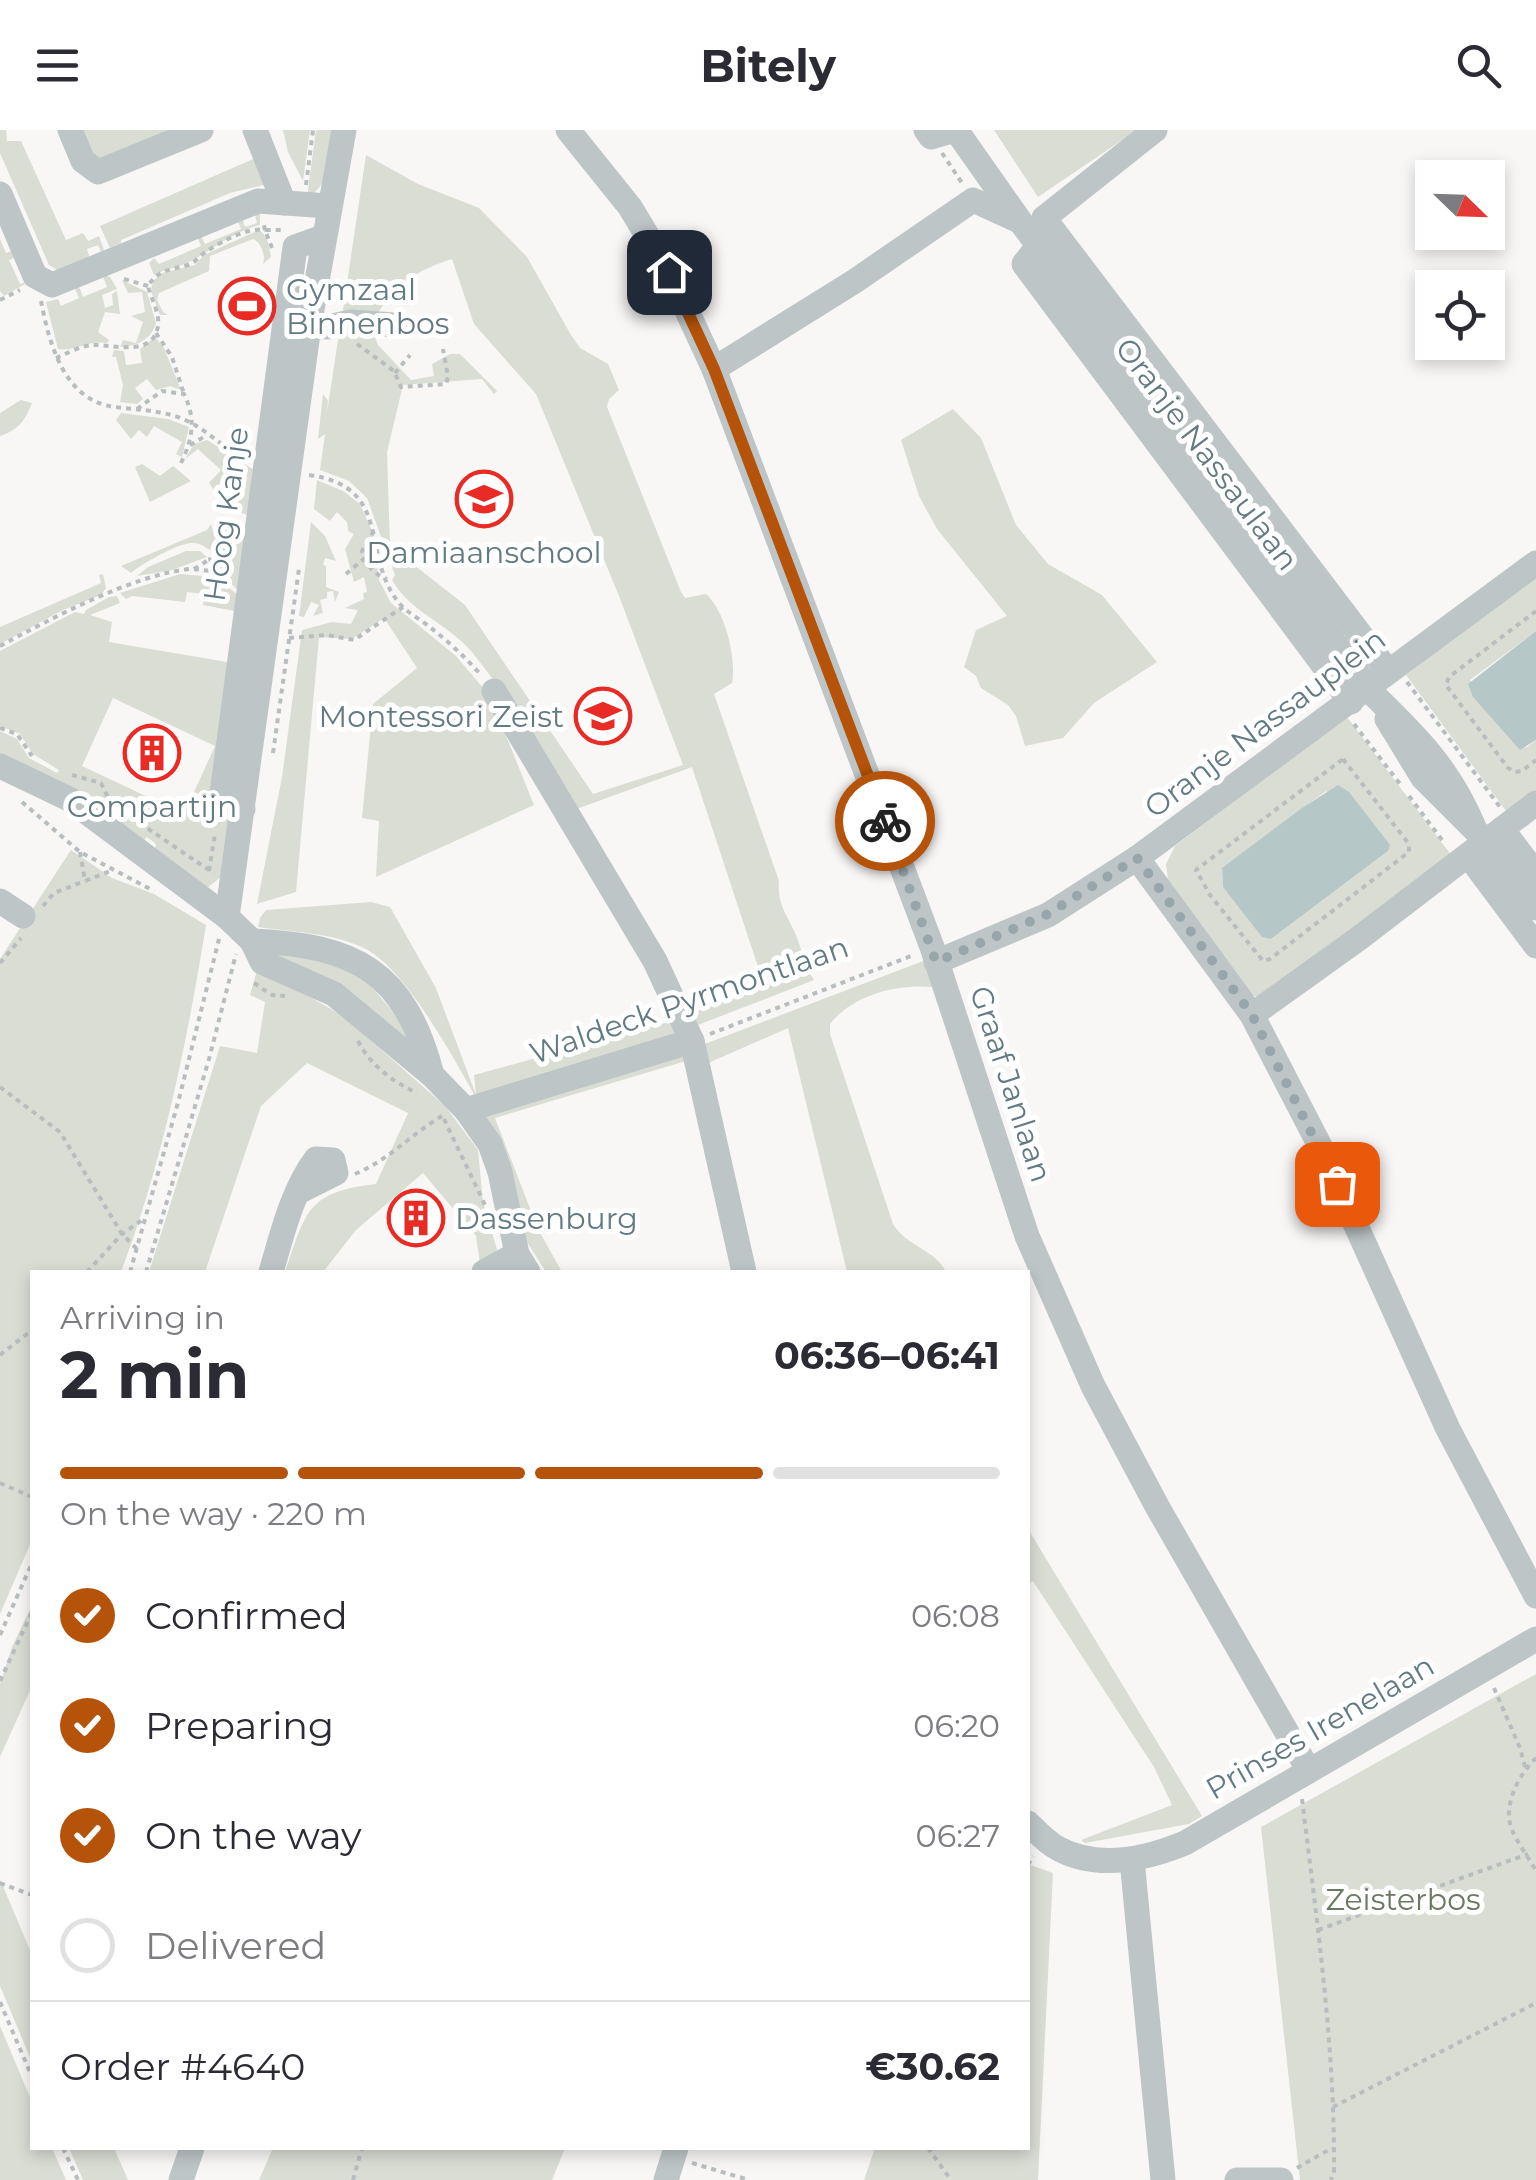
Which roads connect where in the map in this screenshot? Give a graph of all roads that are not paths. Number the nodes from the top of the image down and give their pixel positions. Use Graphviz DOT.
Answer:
graph roads {
  1 [pos="70,130"];
  2 [pos="201,130"];
  3 [pos="256,130"];
  4 [pos="344,130"];
  5 [pos="568,130"];
  6 [pos="926,130"];
  7 [pos="955,130"];
  8 [pos="1151,131"];
  9 [pos="0,194"];
  10 [pos="271,202"];
  11 [pos="328,206"];
  12 [pos="1032,220"];
  13 [pos="323,237"];
  14 [pos="394,325"];
  15 [pos="309,326"];
  16 [pos="714,369"];
  17 [pos="289,472"];
  18 [pos="262,526"];
  19 [pos="1536,563"];
  20 [pos="1376,685"];
  21 [pos="494,691"];
  22 [pos="0,766"];
  23 [pos="1536,803"];
  24 [pos="243,809"];
  25 [pos="1488,834"];
  26 [pos="1137,858"];
  27 [pos="1536,874"];
  28 [pos="0,902"];
  29 [pos="1536,908"];
  30 [pos="23,916"];
  31 [pos="236,940"];
  32 [pos="1536,946"];
  33 [pos="934,955"];
  34 [pos="1252,1015"];
  35 [pos="692,1041"];
  36 [pos="429,1086"];
  37 [pos="450,1112"];
  38 [pos="336,1173"];
  39 [pos="522,1263"];
  40 [pos="271,1270"];
  41 [pos="492,1270"];
  42 [pos="744,1270"];
  43 [pos="1536,1596"];
  44 [pos="1536,1639"];
  45 [pos="1305,1783"];
  46 [pos="1030,1825"];
  47 [pos="1132,1860"];
  48 [pos="191,2150"];
  49 [pos="684,2155"];
  50 [pos="1280,2179"];
  51 [pos="180,2180"];
  52 [pos="666,2180"];
  53 [pos="1163,2180"];
  54 [pos="1237,2180"];
  1 -- 2 [label="street"];
  3 -- 10 [label="street"];
  4 -- 11 [label="street, Hoog Kanje"];
  5 -- 16 [label="street, Graaf Janlaan"];
  6 -- 7 [label="street, Oranje Nassaulaan"];
  7 -- 12 [label="street, Oranje Nassaulaan"];
  8 -- 12 [label="street"];
  9 -- 10 [label="street"];
  10 -- 11 [label="street"];
  11 -- 13 [label="street, Hoog Kanje"];
  12 -- 16 [label="street"];
  12 -- 20 [label="street, Oranje Nassaulaan"];
  12 -- 20 [label="street, Oranje Nassaulaan"];
  13 -- 15 [label="street, Hoog Kanje"];
  13 -- 17 [label="street, Hoog Kanje"];
  14 -- 15 [label="street"];
  15 -- 17 [label="street, Hoog Kanje"];
  16 -- 33 [label="street, Graaf Janlaan"];
  17 -- 18 [label="street, Hoog Kanje"];
  18 -- 24 [label="street, Hoog Kanje"];
  18 -- 24 [label="street, Hoog Kanje"];
  19 -- 20 [label="street, Oranje Nassauplein"];
  20 -- 25 [label="street, Oranje Nassaulaan"];
  20 -- 26 [label="street, Oranje Nassauplein"];
  21 -- 35 [label="street"];
  22 -- 31 [label="street"];
  23 -- 25 [label="street"];
  24 -- 31 [label="street, Hoog Kanje"];
  25 -- 27 [label="street, Oranje Nassaulaan"];
  25 -- 29 [label="street, Oranje Nassaulaan"];
  25 -- 32 [label="street, Oranje Nassaulaan"];
  25 -- 34 [label="street"];
  26 -- 33 [label="street"];
  26 -- 34 [label="street, Oranje Nassauplein"];
  28 -- 30 [label="street"];
  31 -- 36 [label="street"];
  31 -- 36 [label="street"];
  33 -- 45 [label="street, Graaf Janlaan"];
  34 -- 43 [label="street, Oranje Nassauplein"];
  35 -- 37 [label="street, Waldeck Pyrmontlaan"];
  35 -- 42 [label="street"];
  36 -- 37 [label="street"];
  37 -- 39 [label="street"];
  38 -- 40 [label="street"];
  39 -- 41 [label="street"];
  44 -- 45 [label="street, Prinses Irenelaan"];
  45 -- 47 [label="street, Prinses Irenelaan"];
  46 -- 47 [label="street"];
  47 -- 53 [label="street"];
  48 -- 51 [label="street"];
  49 -- 52 [label="street"];
  50 -- 54 [label="street"];
}
